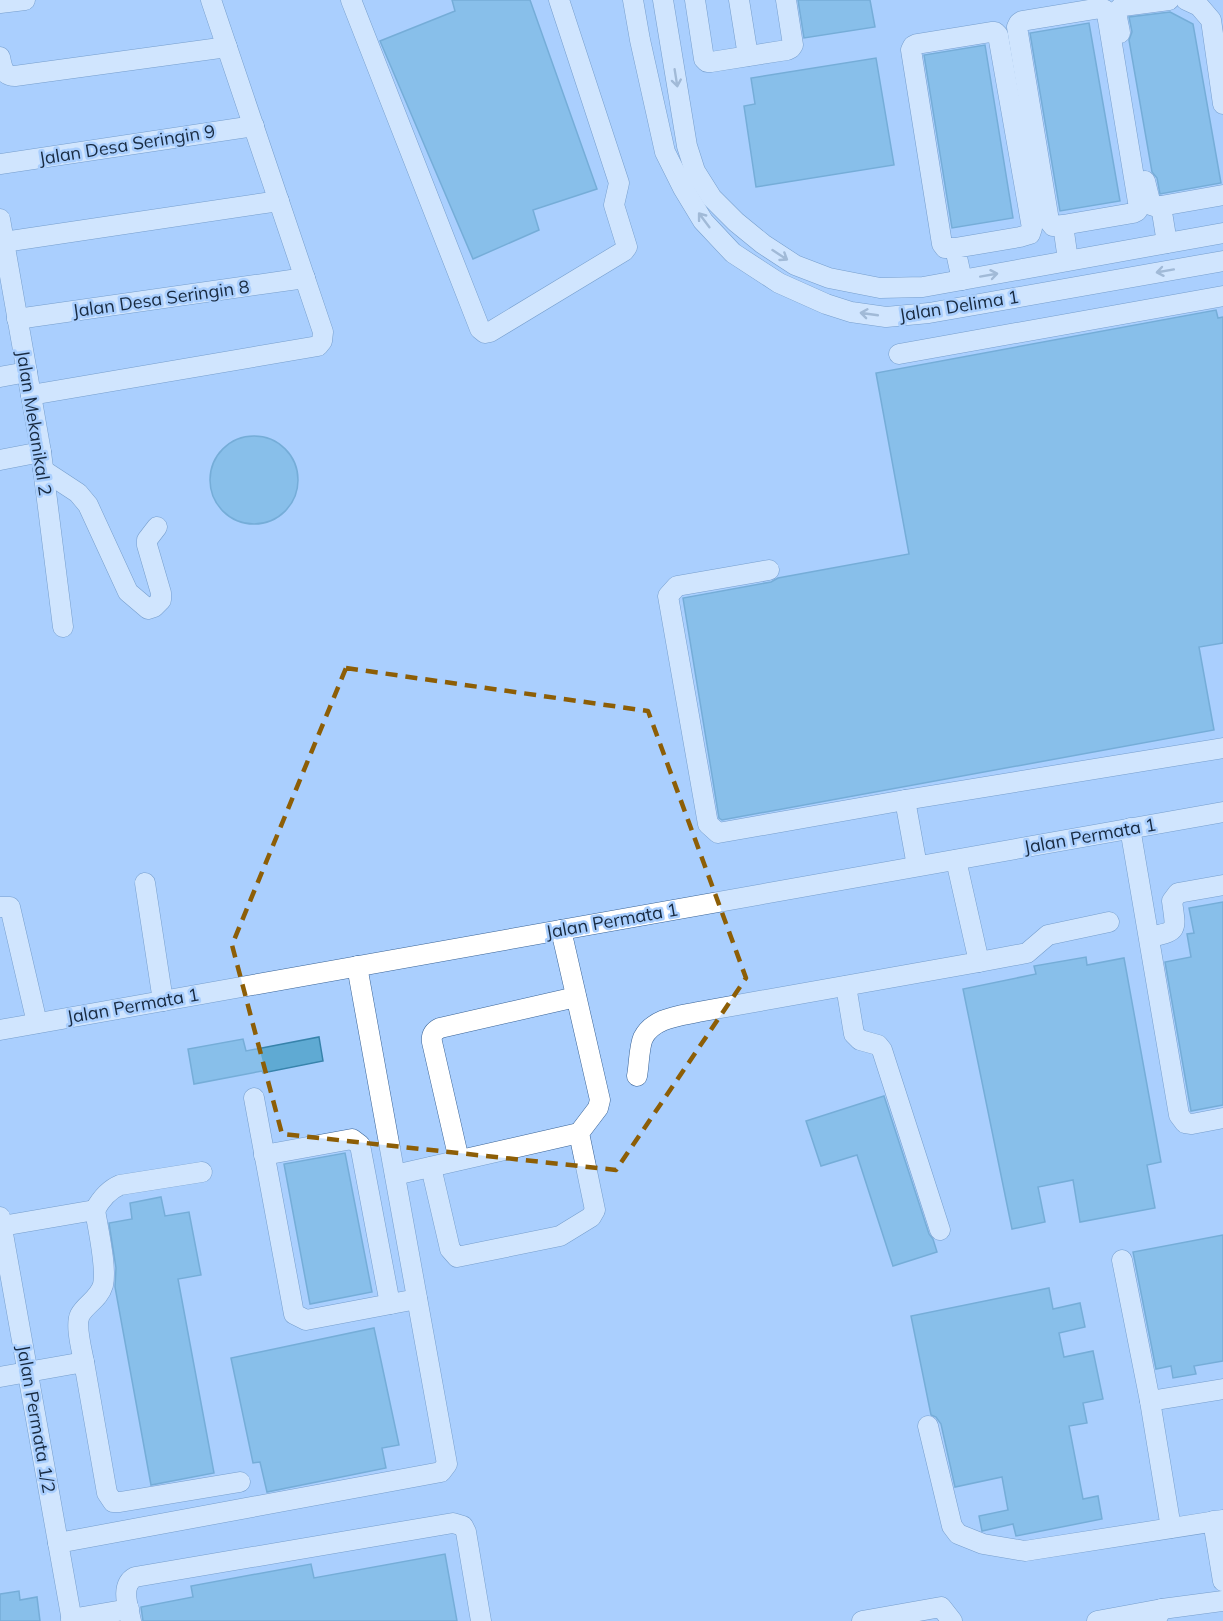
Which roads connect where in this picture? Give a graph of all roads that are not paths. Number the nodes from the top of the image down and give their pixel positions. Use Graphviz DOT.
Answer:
graph roads {
  1 [pos="25,0"];
  2 [pos="211,0"];
  3 [pos="351,0"];
  4 [pos="559,0"];
  5 [pos="633,0"];
  6 [pos="663,0"];
  7 [pos="695,0"];
  8 [pos="739,0"];
  9 [pos="786,0"];
  10 [pos="1169,0"];
  11 [pos="1186,0"];
  12 [pos="0,3"];
  13 [pos="669,35"];
  14 [pos="640,40"];
  15 [pos="227,48"];
  16 [pos="748,56"];
  17 [pos="0,57"];
  18 [pos="1223,104"];
  19 [pos="254,126"];
  20 [pos="0,164"];
  21 [pos="1223,195"];
  22 [pos="279,201"];
  23 [pos="1161,206"];
  24 [pos="1062,225"];
  25 [pos="2,231"];
  26 [pos="1223,233"];
  27 [pos="1167,243"];
  28 [pos="955,248"];
  29 [pos="1068,260"];
  30 [pos="1223,261"];
  31 [pos="305,278"];
  32 [pos="962,280"];
  33 [pos="1223,296"];
  34 [pos="11,311"];
  35 [pos="899,354"];
  36 [pos="27,372"];
  37 [pos="0,377"];
  38 [pos="31,395"];
  39 [pos="0,460"];
  40 [pos="42,461"];
  41 [pos="157,527"];
  42 [pos="769,570"];
  43 [pos="63,627"];
  44 [pos="1223,748"];
  45 [pos="905,800"];
  46 [pos="1223,812"];
  47 [pos="1130,828"];
  48 [pos="956,860"];
  49 [pos="917,866"];
  50 [pos="145,882"];
  51 [pos="1223,885"];
  52 [pos="0,907"];
  53 [pos="1109,922"];
  54 [pos="561,930"];
  55 [pos="1149,937"];
  56 [pos="979,962"];
  57 [pos="357,966"];
  58 [pos="846,986"];
  59 [pos="576,997"];
  60 [pos="164,1001"];
  61 [pos="37,1023"];
  62 [pos="0,1030"];
  63 [pos="637,1076"];
  64 [pos="254,1098"];
  65 [pos="1223,1118"];
  66 [pos="579,1133"];
  67 [pos="264,1155"];
  68 [pos="459,1160"];
  69 [pos="431,1167"];
  70 [pos="202,1172"];
  71 [pos="395,1175"];
  72 [pos="95,1210"];
  73 [pos="1,1221"];
  74 [pos="940,1230"];
  75 [pos="1122,1260"];
  76 [pos="417,1299"];
  77 [pos="390,1304"];
  78 [pos="84,1362"];
  79 [pos="27,1372"];
  80 [pos="0,1377"];
  81 [pos="1223,1389"];
  82 [pos="1150,1401"];
  83 [pos="928,1426"];
  84 [pos="240,1482"];
  85 [pos="1218,1520"];
  86 [pos="1171,1528"];
  87 [pos="58,1543"];
  88 [pos="1223,1581"];
  89 [pos="1223,1601"];
  90 [pos="130,1615"];
  91 [pos="1158,1615"];
  92 [pos="71,1620"];
  93 [pos="481,1621"];
  94 [pos="862,1621"];
  95 [pos="952,1621"];
  96 [pos="1096,1621"];
  1 -- 12 [label="street"];
  2 -- 15 [label="street"];
  3 -- 4 [label="street"];
  5 -- 14 [label="street, Jalan Delima 1"];
  6 -- 13 [label="street, Jalan Delima 1"];
  7 -- 16 [label="street"];
  8 -- 16 [label="street"];
  9 -- 16 [label="street"];
  10 -- 23 [label="street"];
  11 -- 18 [label="street"];
  13 -- 14 [label="street"];
  13 -- 32 [label="street, Jalan Delima 1, one-way"];
  30 -- 14 [label="street, Jalan Delima 1, one-way"];
  15 -- 17 [label="street"];
  15 -- 19 [label="street"];
  19 -- 20 [label="street, Jalan Desa Seringin 9"];
  19 -- 22 [label="street"];
  21 -- 23 [label="street"];
  22 -- 25 [label="street"];
  22 -- 31 [label="street"];
  23 -- 27 [label="street"];
  24 -- 24 [label="street"];
  24 -- 29 [label="street"];
  25 -- 34 [label="street, Jalan Mekanikal 2"];
  26 -- 27 [label="street, Jalan Delima 1"];
  27 -- 29 [label="street, Jalan Delima 1"];
  28 -- 28 [label="street"];
  28 -- 32 [label="street"];
  32 -- 29 [label="street, Jalan Delima 1, one-way"];
  31 -- 34 [label="street, Jalan Desa Seringin 8"];
  31 -- 38 [label="street"];
  33 -- 35 [label="street"];
  34 -- 36 [label="street, Jalan Mekanikal 2"];
  36 -- 37 [label="street"];
  36 -- 38 [label="street, Jalan Mekanikal 2"];
  38 -- 40 [label="street, Jalan Mekanikal 2"];
  39 -- 40 [label="street"];
  40 -- 41 [label="street"];
  40 -- 43 [label="street, Jalan Mekanikal 2"];
  42 -- 45 [label="street"];
  44 -- 45 [label="street"];
  45 -- 49 [label="street"];
  46 -- 47 [label="street, Jalan Permata 1"];
  47 -- 48 [label="street, Jalan Permata 1"];
  47 -- 55 [label="street"];
  48 -- 49 [label="street, Jalan Permata 1"];
  48 -- 56 [label="street"];
  49 -- 54 [label="street, Jalan Permata 1"];
  50 -- 60 [label="street"];
  51 -- 55 [label="street"];
  52 -- 61 [label="street"];
  53 -- 56 [label="street"];
  54 -- 57 [label="street, Jalan Permata 1"];
  54 -- 59 [label="street"];
  55 -- 65 [label="street"];
  56 -- 58 [label="street"];
  57 -- 60 [label="street, Jalan Permata 1"];
  57 -- 71 [label="street"];
  58 -- 63 [label="street"];
  58 -- 74 [label="street"];
  59 -- 66 [label="street"];
  59 -- 68 [label="street"];
  60 -- 61 [label="street, Jalan Permata 1"];
  61 -- 62 [label="street, Jalan Permata 1"];
  64 -- 67 [label="street"];
  66 -- 68 [label="street"];
  66 -- 69 [label="street"];
  67 -- 77 [label="street"];
  67 -- 77 [label="street"];
  68 -- 69 [label="street"];
  69 -- 71 [label="street"];
  70 -- 72 [label="street"];
  71 -- 76 [label="street"];
  72 -- 73 [label="street"];
  72 -- 78 [label="street"];
  73 -- 79 [label="street, Jalan Permata 1/2"];
  75 -- 82 [label="street"];
  76 -- 77 [label="street"];
  76 -- 87 [label="street"];
  78 -- 79 [label="street"];
  78 -- 84 [label="street"];
  79 -- 80 [label="street"];
  79 -- 87 [label="street, Jalan Permata 1/2"];
  81 -- 82 [label="street"];
  82 -- 86 [label="street"];
  83 -- 86 [label="street"];
  85 -- 86 [label="street"];
  85 -- 88 [label="street"];
  87 -- 92 [label="street, Jalan Permata 1/2"];
  89 -- 91 [label="street"];
  90 -- 92 [label="street"];
  90 -- 93 [label="street"];
  91 -- 96 [label="street"];
  94 -- 95 [label="street"];
}
